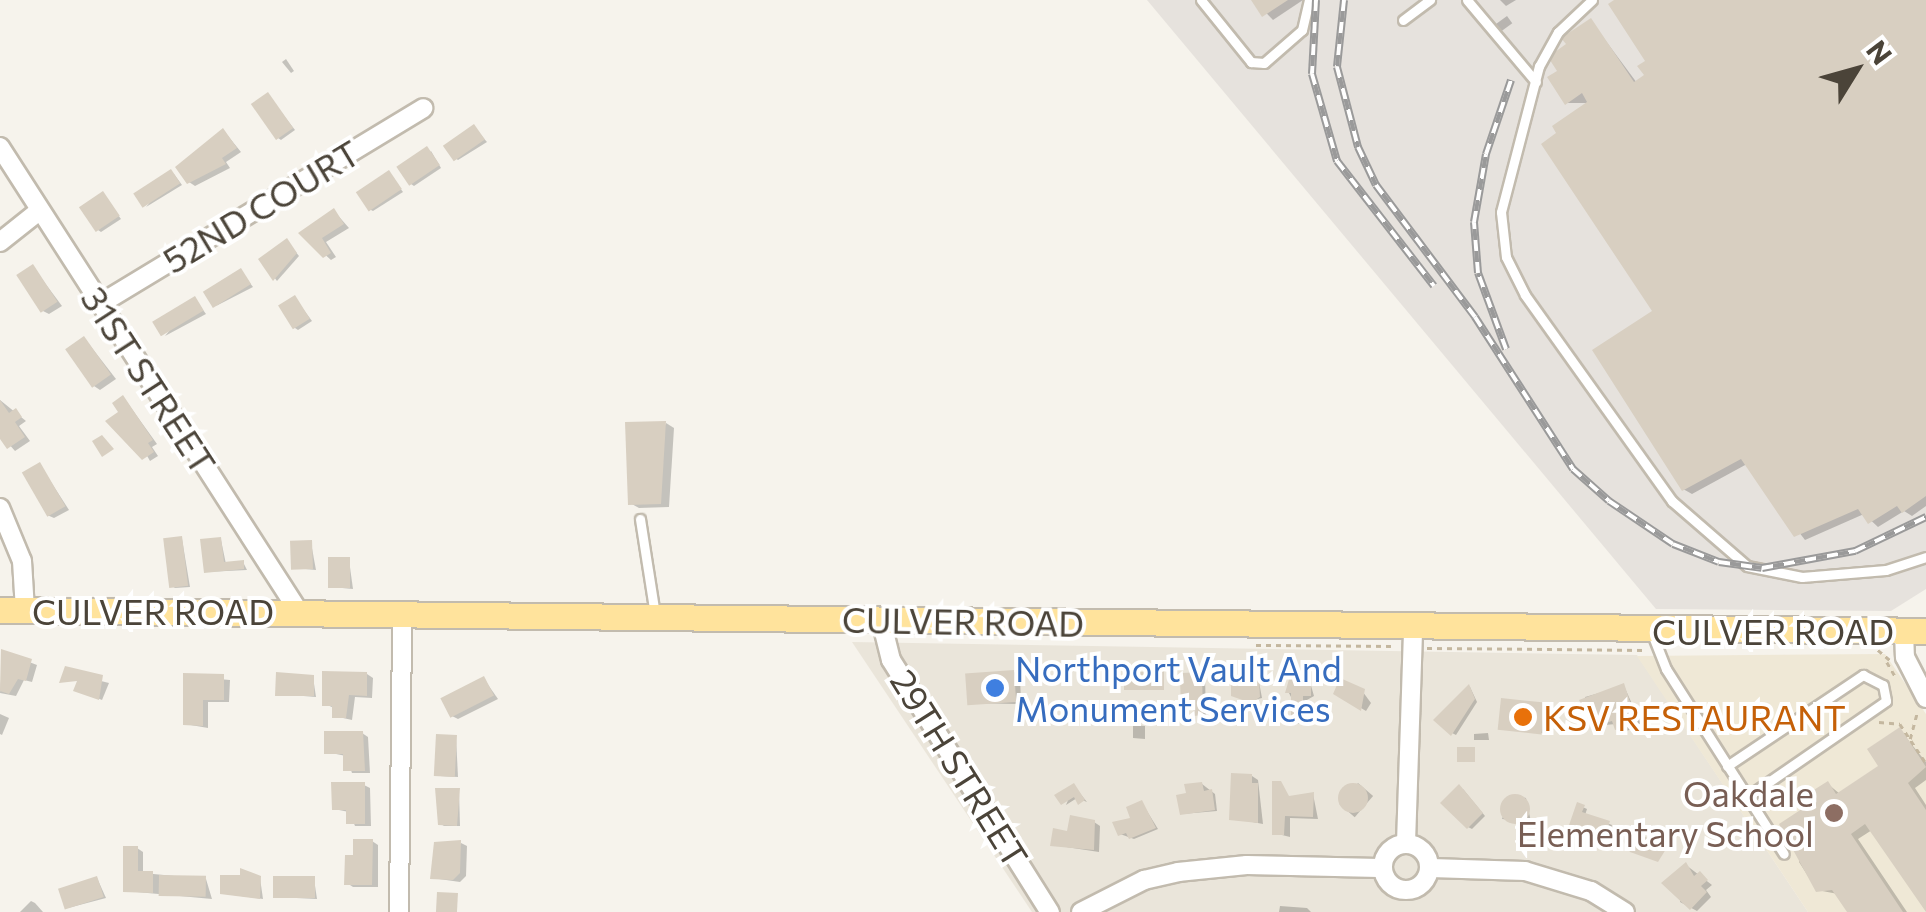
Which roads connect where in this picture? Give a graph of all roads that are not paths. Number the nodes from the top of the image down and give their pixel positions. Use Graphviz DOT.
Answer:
graph roads {
  1 [pos="1202,0"];
  2 [pos="1309,0"];
  3 [pos="1430,0"];
  4 [pos="1466,0"];
  5 [pos="1592,0"];
  6 [pos="1403,20"];
  7 [pos="1536,82"];
  8 [pos="423,108"];
  9 [pos="0,147"];
  10 [pos="39,210"];
  11 [pos="0,242"];
  12 [pos="100,304"];
  13 [pos="0,508"];
  14 [pos="640,519"];
  15 [pos="1926,557"];
  16 [pos="12,610"];
  17 [pos="299,612"];
  18 [pos="402,612"];
  19 [pos="656,618"];
  20 [pos="881,620"];
  21 [pos="1413,628"];
  22 [pos="1651,631"];
  23 [pos="1915,631"];
  24 [pos="1918,698"];
  25 [pos="1728,766"];
  26 [pos="1747,797"];
  27 [pos="1406,843"];
  28 [pos="1784,854"];
  29 [pos="1379,868"];
  30 [pos="1431,868"];
  31 [pos="1405,892"];
  32 [pos="398,912"];
  33 [pos="1050,912"];
  34 [pos="1081,912"];
  35 [pos="1405,912"];
  36 [pos="1625,912"];
  1 -- 2 [label="lane"];
  3 -- 6 [label="lane"];
  4 -- 7 [label="lane"];
  5 -- 7 [label="lane"];
  7 -- 15 [label="lane"];
  8 -- 12 [label="street, 52ND COURT"];
  9 -- 10 [label="street, 31ST STREET"];
  10 -- 11 [label="street"];
  10 -- 12 [label="street, 31ST STREET"];
  12 -- 17 [label="street, 31ST STREET"];
  13 -- 16 [label="street"];
  14 -- 19 [label="lane"];
  16 -- 17 [label="main road, CULVER ROAD"];
  17 -- 18 [label="main road, CULVER ROAD"];
  18 -- 19 [label="main road, CULVER ROAD"];
  18 -- 32 [label="street"];
  19 -- 20 [label="main road, CULVER ROAD"];
  20 -- 21 [label="main road, CULVER ROAD"];
  20 -- 33 [label="street, 29TH STREET"];
  21 -- 22 [label="main road, CULVER ROAD"];
  21 -- 27 [label="street"];
  22 -- 23 [label="main road, CULVER ROAD"];
  22 -- 25 [label="lane"];
  23 -- 24 [label="street"];
  25 -- 26 [label="lane"];
  25 -- 26 [label="lane"];
  26 -- 28 [label="lane"];
  27 -- 29 [label="street"];
  27 -- 30 [label="street"];
  29 -- 31 [label="street"];
  29 -- 34 [label="street"];
  30 -- 31 [label="street"];
  30 -- 36 [label="street"];
  31 -- 35 [label="street"];
}
